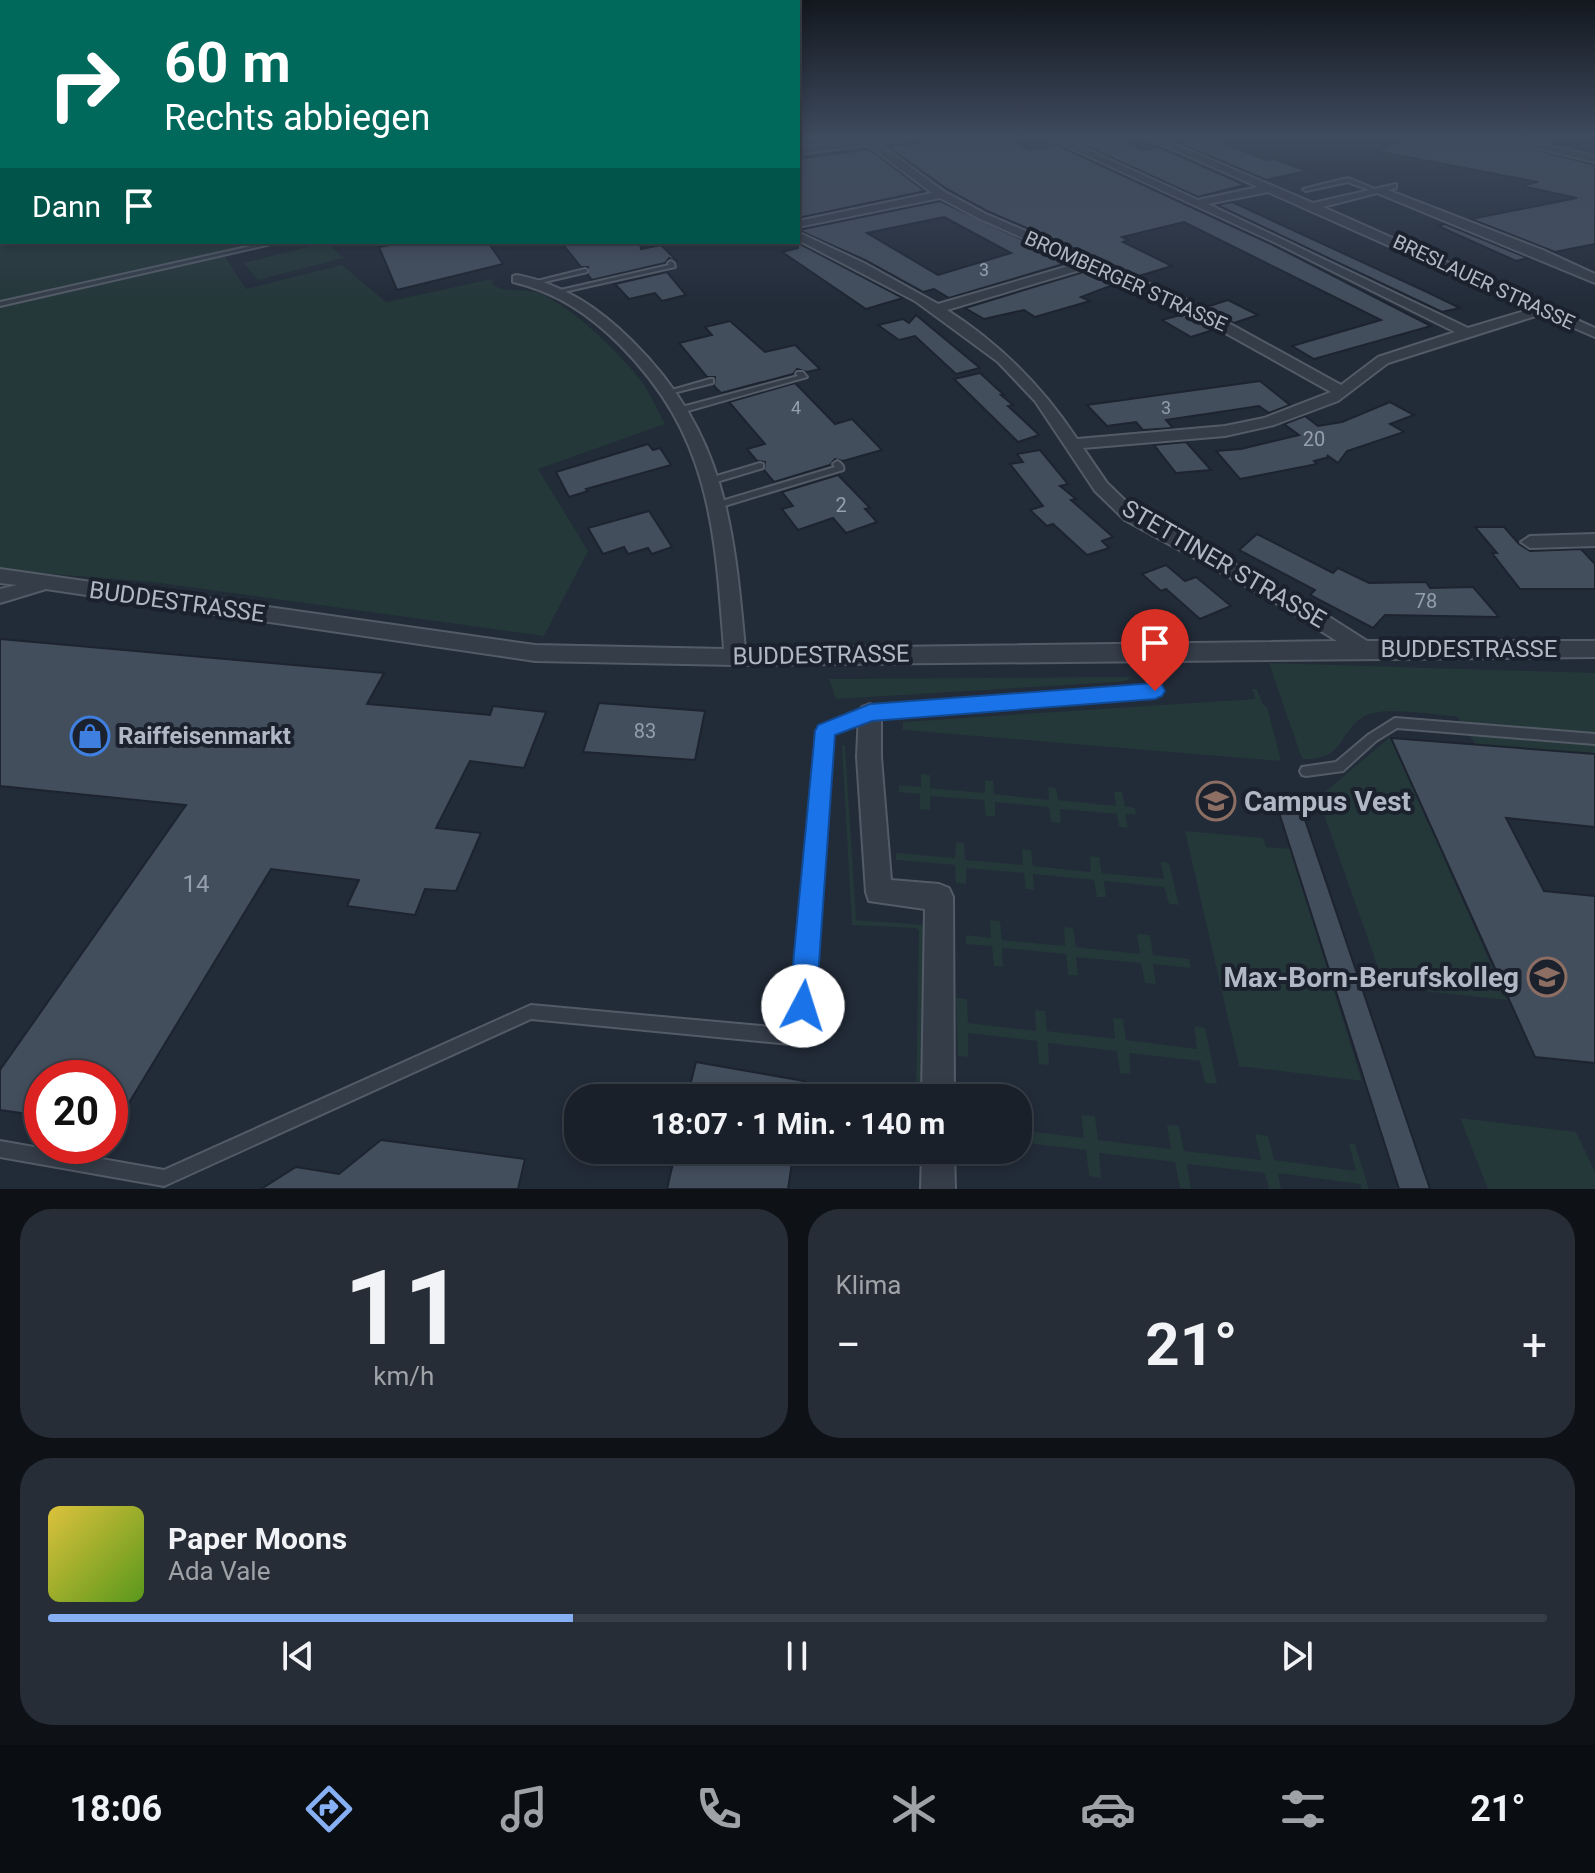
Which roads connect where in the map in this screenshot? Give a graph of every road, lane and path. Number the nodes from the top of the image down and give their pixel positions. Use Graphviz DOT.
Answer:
graph roads {
  1 [pos="1177,193"];
  2 [pos="1244,193"];
  3 [pos="1284,193"];
  4 [pos="1365,193"];
  5 [pos="1394,193"];
  6 [pos="941,194"];
  7 [pos="1198,203"];
  8 [pos="1315,206"];
  9 [pos="800,224"];
  10 [pos="800,237"];
  11 [pos="268,244"];
  12 [pos="671,263"];
  13 [pos="1088,264"];
  14 [pos="585,271"];
  15 [pos="517,279"];
  16 [pos="1595,279"];
  17 [pos="536,282"];
  18 [pos="559,291"];
  19 [pos="0,304"];
  20 [pos="935,309"];
  21 [pos="1543,309"];
  22 [pos="1467,333"];
  23 [pos="1595,333"];
  24 [pos="800,374"];
  25 [pos="710,381"];
  26 [pos="669,392"];
  27 [pos="1343,392"];
  28 [pos="681,410"];
  29 [pos="1075,444"];
  30 [pos="837,464"];
  31 [pos="760,466"];
  32 [pos="713,480"];
  33 [pos="718,505"];
  34 [pos="1595,540"];
  35 [pos="1530,542"];
  36 [pos="0,576"];
  37 [pos="53,584"];
  38 [pos="0,596"];
  39 [pos="1363,649"];
  40 [pos="1595,649"];
  41 [pos="1146,652"];
  42 [pos="735,657"];
  43 [pos="870,713"];
  44 [pos="1595,739"];
  45 [pos="1306,771"];
  46 [pos="938,1084"];
  47 [pos="0,1149"];
  48 [pos="938,1164"];
  49 [pos="938,1189"];
  1 -- 7 [label="street"];
  2 -- 7 [label="street"];
  3 -- 8 [label="street, BRESLAUER STRASSE"];
  4 -- 8 [label="street"];
  5 -- 16 [label="street"];
  6 -- 9 [label="street"];
  6 -- 13 [label="street, BROMBERGER STRASSE"];
  7 -- 22 [label="street"];
  8 -- 21 [label="street, BRESLAUER STRASSE"];
  10 -- 20 [label="street, STETTINER STRASSE"];
  11 -- 19 [label="lane"];
  12 -- 18 [label="lane"];
  13 -- 20 [label="street"];
  13 -- 27 [label="street, BROMBERGER STRASSE"];
  14 -- 17 [label="lane"];
  15 -- 17 [label="street"];
  17 -- 18 [label="street"];
  18 -- 26 [label="street"];
  20 -- 29 [label="street, STETTINER STRASSE"];
  21 -- 22 [label="street"];
  21 -- 23 [label="street, BRESLAUER STRASSE"];
  22 -- 27 [label="street"];
  24 -- 28 [label="lane"];
  25 -- 26 [label="lane"];
  26 -- 28 [label="street"];
  27 -- 29 [label="street"];
  28 -- 32 [label="street"];
  29 -- 39 [label="street, STETTINER STRASSE"];
  30 -- 33 [label="lane"];
  31 -- 32 [label="lane"];
  32 -- 33 [label="street"];
  33 -- 42 [label="street"];
  34 -- 35 [label="street"];
  36 -- 37 [label="street, BUDDESTRASSE"];
  37 -- 38 [label="street, BUDDESTRASSE"];
  37 -- 42 [label="street, BUDDESTRASSE"];
  39 -- 40 [label="street, BUDDESTRASSE"];
  39 -- 41 [label="street, BUDDESTRASSE"];
  41 -- 42 [label="street, BUDDESTRASSE"];
  41 -- 43 [label="lane"];
  43 -- 46 [label="street"];
  43 -- 47 [label="lane"];
  44 -- 45 [label="lane"];
  48 -- 49 [label="street"];
}
